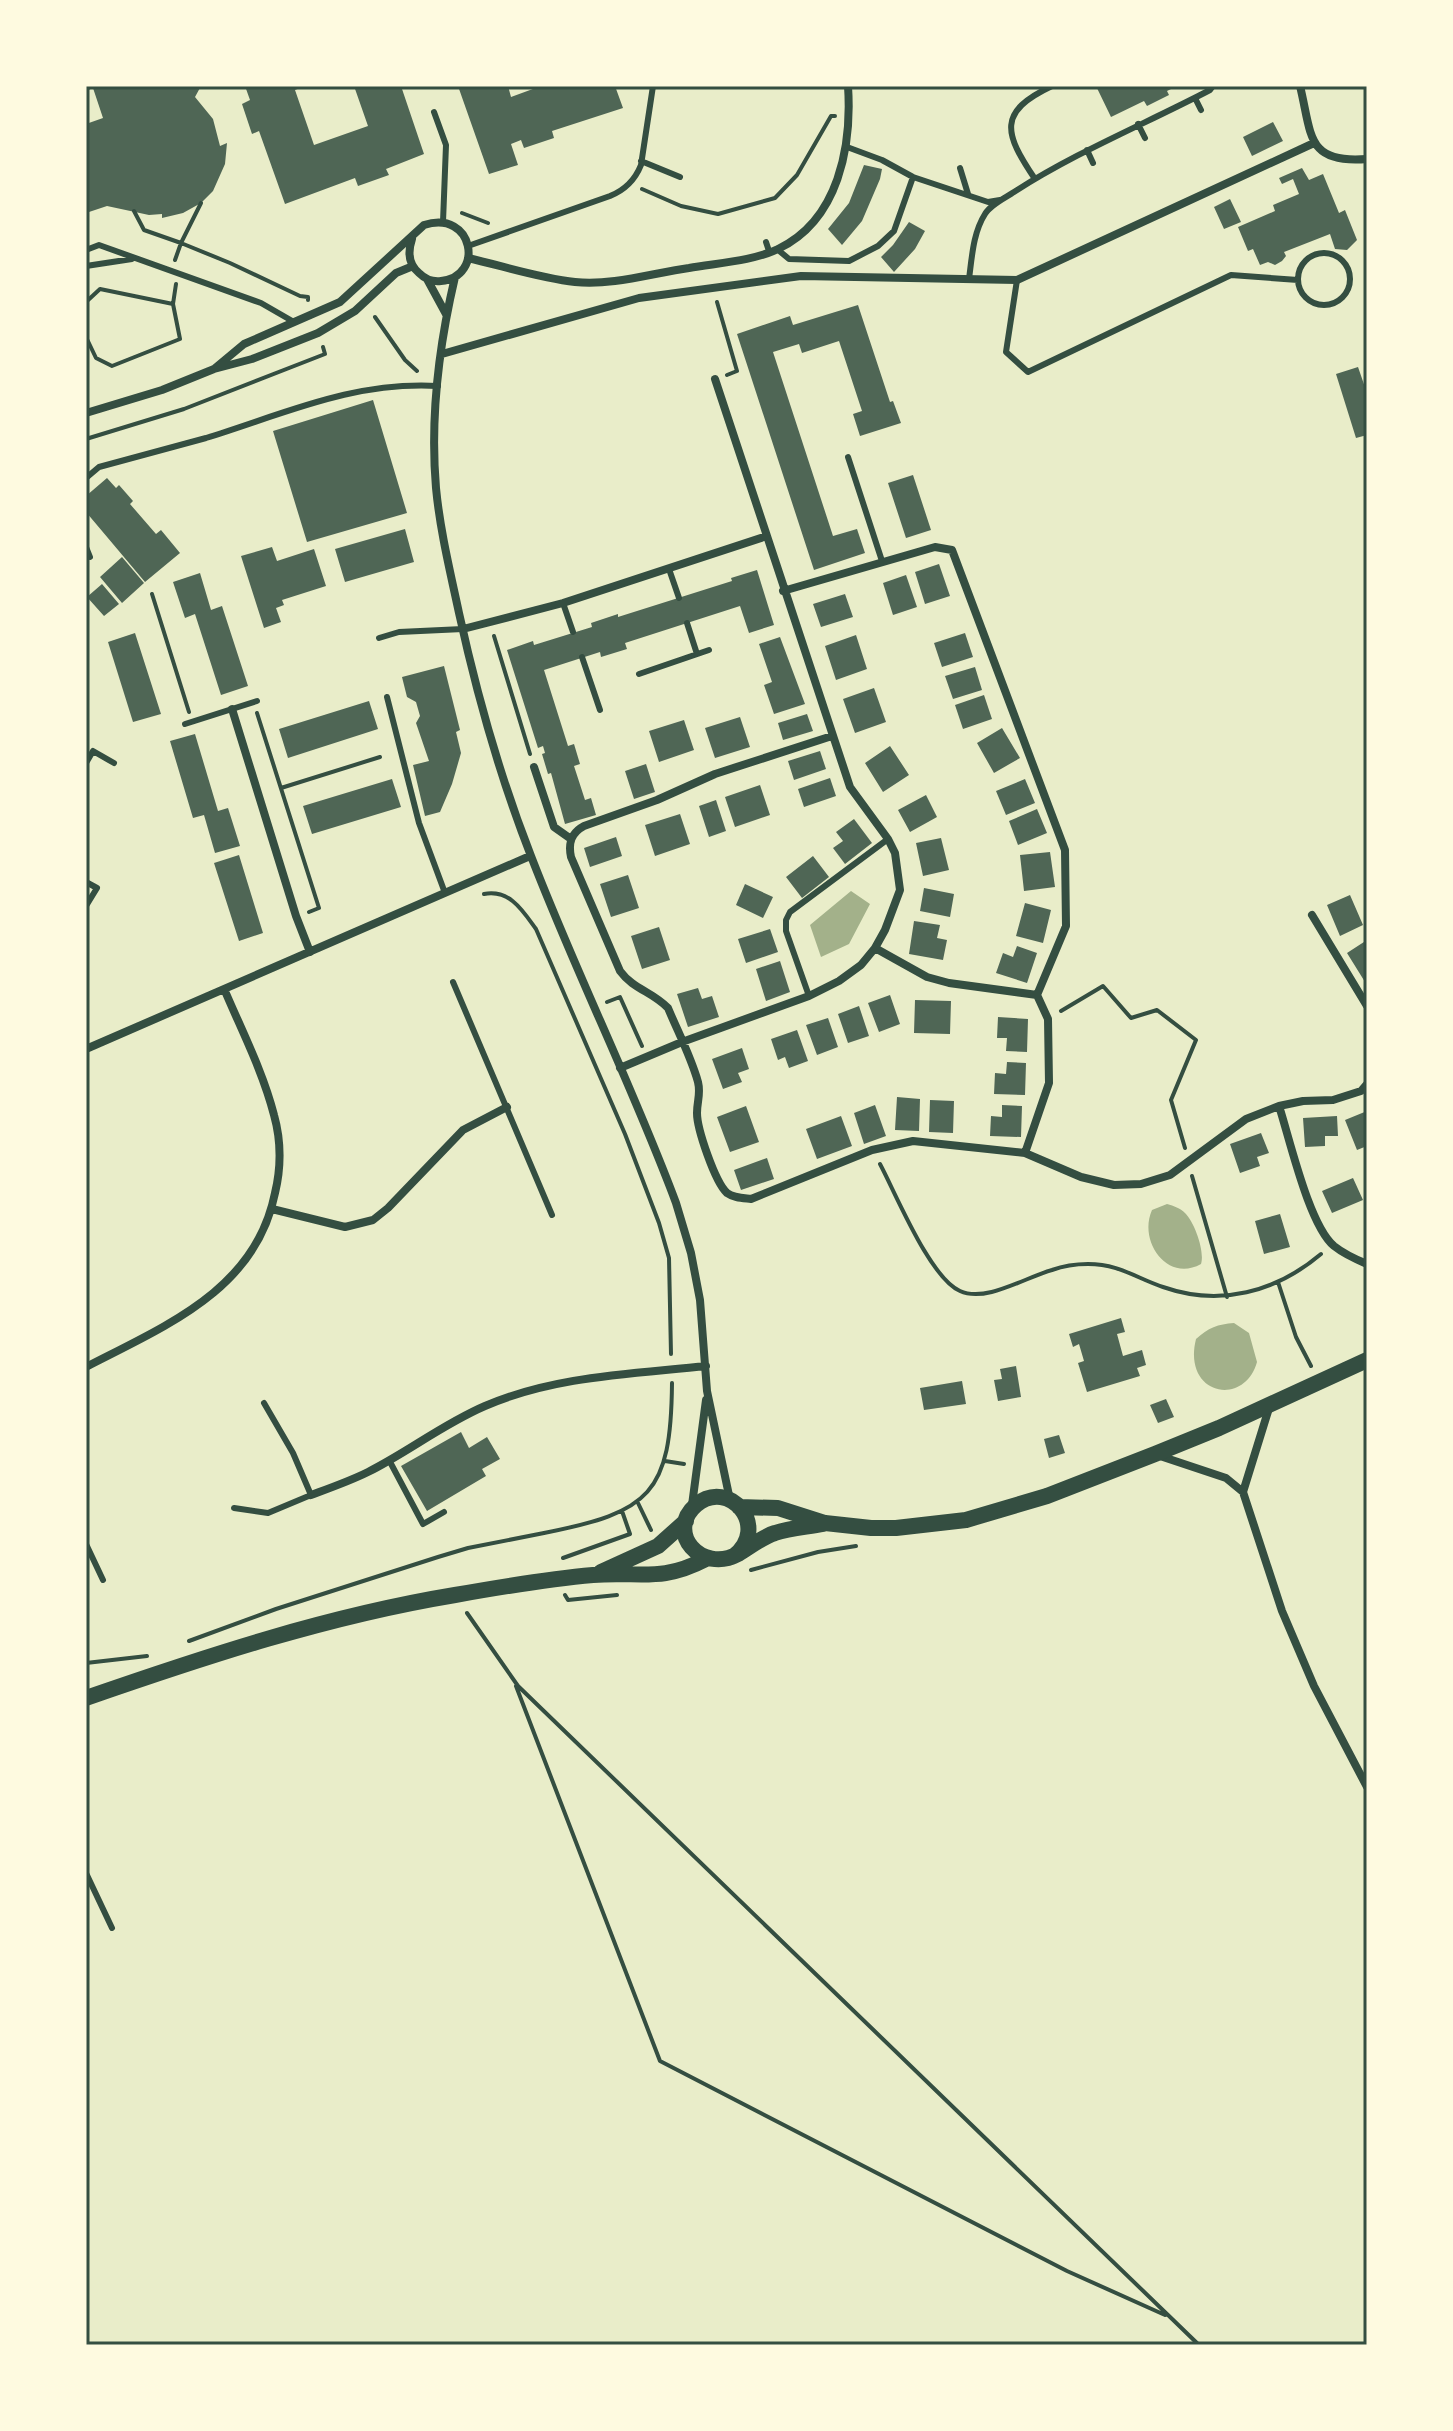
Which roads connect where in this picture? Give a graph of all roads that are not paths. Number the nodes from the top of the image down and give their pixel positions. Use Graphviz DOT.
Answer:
graph roads {
  1 [pos="653,86"];
  2 [pos="848,86"];
  3 [pos="1052,86"];
  4 [pos="1213,86"];
  5 [pos="1300,86"];
  6 [pos="1037,89"];
  7 [pos="1195,98"];
  8 [pos="1201,110"];
  9 [pos="434,112"];
  10 [pos="1138,124"];
  11 [pos="1145,138"];
  12 [pos="1314,143"];
  13 [pos="847,147"];
  14 [pos="1087,150"];
  15 [pos="1367,159"];
  16 [pos="641,161"];
  17 [pos="1093,163"];
  18 [pos="960,168"];
  19 [pos="680,177"];
  20 [pos="913,177"];
  21 [pos="1035,179"];
  22 [pos="968,194"];
  23 [pos="1003,199"];
  24 [pos="443,222"];
  25 [pos="412,239"];
  26 [pos="766,242"];
  27 [pos="468,246"];
  28 [pos="86,250"];
  29 [pos="773,250"];
  30 [pos="468,258"];
  31 [pos="135,259"];
  32 [pos="86,266"];
  33 [pos="413,266"];
  34 [pos="455,277"];
  35 [pos="427,279"];
  36 [pos="969,279"];
  37 [pos="1017,280"];
  38 [pos="1298,280"];
  39 [pos="446,315"];
  40 [pos="294,322"];
  41 [pos="442,354"];
  42 [pos="214,369"];
  43 [pos="715,379"];
  44 [pos="438,386"];
  45 [pos="86,412"];
  46 [pos="848,457"];
  47 [pos="86,478"];
  48 [pos="767,536"];
  49 [pos="86,547"];
  50 [pos="90,557"];
  51 [pos="882,561"];
  52 [pos="669,569"];
  53 [pos="783,591"];
  54 [pos="679,598"];
  55 [pos="563,603"];
  56 [pos="687,623"];
  57 [pos="463,629"];
  58 [pos="573,632"];
  59 [pos="379,638"];
  60 [pos="709,650"];
  61 [pos="697,654"];
  62 [pos="582,657"];
  63 [pos="639,674"];
  64 [pos="387,697"];
  65 [pos="255,702"];
  66 [pos="232,709"];
  67 [pos="600,710"];
  68 [pos="188,723"];
  69 [pos="832,736"];
  70 [pos="86,763"];
  71 [pos="114,763"];
  72 [pos="534,767"];
  73 [pos="571,839"];
  74 [pos="888,839"];
  75 [pos="530,856"];
  76 [pos="86,882"];
  77 [pos="445,893"];
  78 [pos="86,906"];
  79 [pos="1312,915"];
  80 [pos="875,948"];
  81 [pos="310,952"];
  82 [pos="453,982"];
  83 [pos="225,991"];
  84 [pos="1037,995"];
  85 [pos="809,996"];
  86 [pos="1367,1006"];
  87 [pos="682,1042"];
  88 [pos="86,1049"];
  89 [pos="620,1068"];
  90 [pos="1367,1084"];
  91 [pos="1279,1106"];
  92 [pos="507,1107"];
  93 [pos="1025,1153"];
  94 [pos="272,1209"];
  95 [pos="552,1215"];
  96 [pos="1367,1264"];
  97 [pos="1367,1360"];
  98 [pos="706,1366"];
  99 [pos="86,1367"];
  100 [pos="707,1391"];
  101 [pos="264,1403"];
  102 [pos="1270,1405"];
  103 [pos="1155,1454"];
  104 [pos="389,1460"];
  105 [pos="1243,1492"];
  106 [pos="311,1495"];
  107 [pos="735,1504"];
  108 [pos="234,1508"];
  109 [pos="444,1512"];
  110 [pos="689,1516"];
  111 [pos="825,1523"];
  112 [pos="86,1544"];
  113 [pos="734,1556"];
  114 [pos="706,1559"];
  115 [pos="595,1574"];
  116 [pos="103,1580"];
  117 [pos="86,1698"];
  118 [pos="1367,1787"];
  119 [pos="86,1873"];
  120 [pos="112,1928"];
  1 -- 16 [label="lane"];
  2 -- 13 [label="street"];
  3 -- 6 [label="lane"];
  4 -- 7 [label="lane"];
  5 -- 12 [label="street"];
  6 -- 21 [label="lane"];
  7 -- 8 [label="lane"];
  7 -- 10 [label="lane"];
  9 -- 24 [label="lane"];
  10 -- 11 [label="lane"];
  10 -- 14 [label="lane"];
  12 -- 15 [label="street"];
  12 -- 37 [label="street"];
  13 -- 20 [label="lane"];
  13 -- 29 [label="street"];
  14 -- 17 [label="lane"];
  14 -- 21 [label="lane"];
  16 -- 19 [label="lane"];
  16 -- 27 [label="lane"];
  18 -- 22 [label="lane"];
  20 -- 22 [label="lane"];
  20 -- 29 [label="lane"];
  21 -- 23 [label="lane"];
  22 -- 23 [label="lane"];
  23 -- 36 [label="lane"];
  24 -- 25 [label="street"];
  24 -- 27 [label="street"];
  25 -- 33 [label="street"];
  25 -- 40 [label="street"];
  26 -- 29 [label="lane"];
  27 -- 30 [label="street"];
  28 -- 31 [label="lane"];
  29 -- 30 [label="street"];
  30 -- 34 [label="street"];
  31 -- 32 [label="lane"];
  31 -- 40 [label="lane"];
  33 -- 35 [label="street"];
  33 -- 42 [label="street"];
  34 -- 35 [label="street"];
  34 -- 39 [label="street"];
  35 -- 39 [label="street"];
  36 -- 37 [label="street"];
  36 -- 41 [label="street"];
  37 -- 38 [label="lane"];
  38 -- 38 [label="lane"];
  39 -- 41 [label="street"];
  40 -- 42 [label="street"];
  41 -- 44 [label="street"];
  42 -- 45 [label="street"];
  43 -- 48 [label="street"];
  44 -- 47 [label="lane"];
  44 -- 57 [label="street"];
  46 -- 51 [label="lane"];
  48 -- 52 [label="street"];
  48 -- 53 [label="street"];
  49 -- 50 [label="lane"];
  51 -- 53 [label="street"];
  51 -- 84 [label="street"];
  52 -- 54 [label="lane"];
  52 -- 55 [label="street"];
  53 -- 69 [label="street"];
  55 -- 57 [label="street"];
  55 -- 58 [label="lane"];
  56 -- 61 [label="lane"];
  57 -- 59 [label="lane"];
  57 -- 75 [label="street"];
  60 -- 61 [label="lane"];
  61 -- 63 [label="lane"];
  62 -- 67 [label="lane"];
  64 -- 77 [label="lane"];
  65 -- 66 [label="lane"];
  66 -- 68 [label="lane"];
  66 -- 81 [label="street"];
  69 -- 73 [label="street"];
  69 -- 74 [label="street"];
  70 -- 71 [label="lane"];
  72 -- 73 [label="street"];
  73 -- 87 [label="street"];
  74 -- 80 [label="street"];
  74 -- 85 [label="lane"];
  75 -- 77 [label="street"];
  75 -- 89 [label="street"];
  76 -- 78 [label="lane"];
  77 -- 81 [label="street"];
  79 -- 86 [label="street"];
  80 -- 84 [label="street"];
  80 -- 85 [label="street"];
  81 -- 83 [label="street"];
  82 -- 92 [label="lane"];
  83 -- 88 [label="street"];
  83 -- 94 [label="street"];
  84 -- 93 [label="street"];
  85 -- 87 [label="street"];
  87 -- 89 [label="street"];
  87 -- 93 [label="street"];
  89 -- 98 [label="street"];
  90 -- 91 [label="street"];
  91 -- 93 [label="street"];
  91 -- 96 [label="street"];
  92 -- 94 [label="street"];
  92 -- 95 [label="lane"];
  94 -- 99 [label="street"];
  97 -- 102 [label="main road"];
  98 -- 100 [label="street"];
  98 -- 104 [label="street"];
  100 -- 107 [label="street"];
  100 -- 110 [label="street"];
  101 -- 106 [label="lane"];
  102 -- 103 [label="main road"];
  102 -- 105 [label="street"];
  103 -- 105 [label="street"];
  103 -- 111 [label="main road"];
  104 -- 106 [label="street"];
  104 -- 109 [label="lane"];
  105 -- 118 [label="street"];
  106 -- 108 [label="lane"];
  107 -- 110 [label="main road"];
  107 -- 111 [label="main road"];
  107 -- 113 [label="main road"];
  110 -- 114 [label="main road"];
  110 -- 115 [label="main road"];
  111 -- 113 [label="main road"];
  112 -- 116 [label="lane"];
  113 -- 114 [label="main road"];
  114 -- 115 [label="main road"];
  115 -- 117 [label="main road"];
  119 -- 120 [label="lane"];
}
